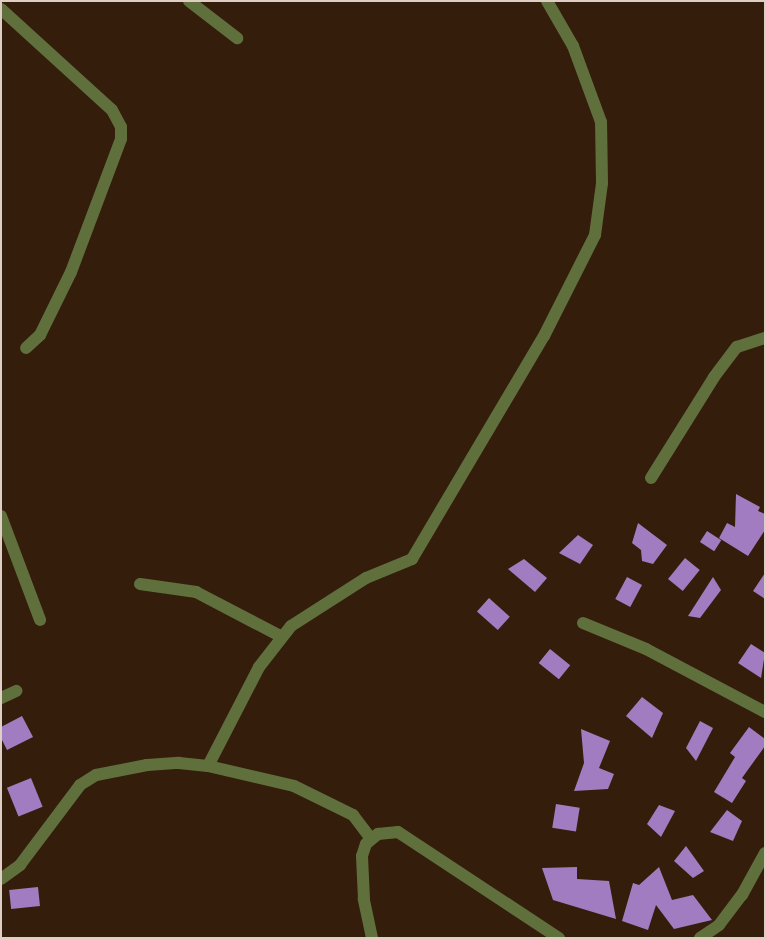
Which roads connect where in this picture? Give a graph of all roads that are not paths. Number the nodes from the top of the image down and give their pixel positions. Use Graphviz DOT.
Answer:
graph roads {
  1 [pos="189,1"];
  2 [pos="547,1"];
  3 [pos="1,9"];
  4 [pos="237,38"];
  5 [pos="765,338"];
  6 [pos="26,348"];
  7 [pos="651,478"];
  8 [pos="1,516"];
  9 [pos="140,584"];
  10 [pos="40,620"];
  11 [pos="583,623"];
  12 [pos="282,637"];
  13 [pos="16,691"];
  14 [pos="1,698"];
  15 [pos="765,712"];
  16 [pos="208,766"];
  17 [pos="371,839"];
  18 [pos="765,853"];
  19 [pos="1,879"];
  20 [pos="372,938"];
  21 [pos="559,938"];
  22 [pos="700,938"];
  1 -- 4 [label="street"];
  2 -- 12 [label="street"];
  3 -- 6 [label="street"];
  5 -- 7 [label="street"];
  8 -- 10 [label="street"];
  9 -- 12 [label="street"];
  11 -- 15 [label="street"];
  12 -- 16 [label="street"];
  13 -- 14 [label="street"];
  16 -- 17 [label="street"];
  16 -- 19 [label="street"];
  17 -- 20 [label="street"];
  17 -- 21 [label="street"];
  18 -- 22 [label="street"];
}
